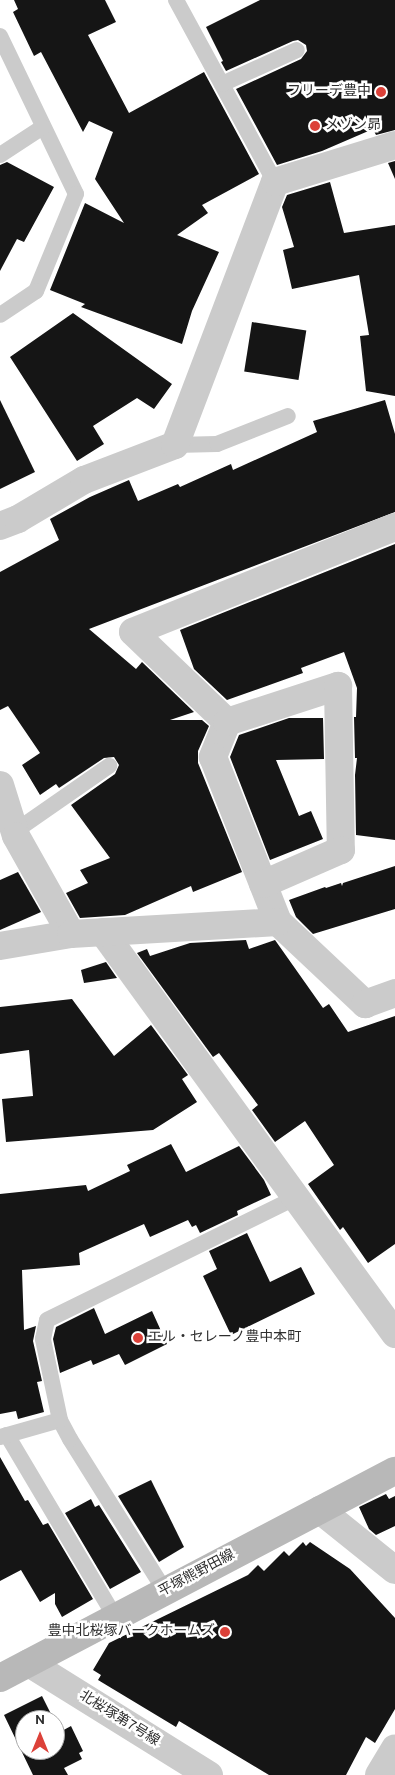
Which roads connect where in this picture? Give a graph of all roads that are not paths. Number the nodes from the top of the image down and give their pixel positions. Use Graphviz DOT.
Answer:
graph roads {
  1 [pos="176,0"];
  2 [pos="0,36"];
  3 [pos="297,50"];
  4 [pos="222,84"];
  5 [pos="43,127"];
  6 [pos="395,145"];
  7 [pos="0,155"];
  8 [pos="275,182"];
  9 [pos="0,315"];
  10 [pos="288,416"];
  11 [pos="175,445"];
  12 [pos="0,526"];
  13 [pos="395,527"];
  14 [pos="227,722"];
  15 [pos="109,766"];
  16 [pos="0,785"];
  17 [pos="14,832"];
  18 [pos="263,884"];
  19 [pos="278,922"];
  20 [pos="103,932"];
  21 [pos="71,934"];
  22 [pos="0,946"];
  23 [pos="395,993"];
  24 [pos="295,1198"];
  25 [pos="395,1334"];
  26 [pos="60,1420"];
  27 [pos="4,1436"];
  28 [pos="395,1472"];
  29 [pos="320,1510"];
  30 [pos="395,1570"];
  31 [pos="165,1591"];
  32 [pos="115,1617"];
  33 [pos="28,1663"];
  34 [pos="0,1678"];
  35 [pos="395,1748"];
  36 [pos="210,1775"];
  37 [pos="379,1775"];
  1 -- 4 [label="lane"];
  2 -- 5 [label="lane"];
  3 -- 4 [label="lane"];
  4 -- 8 [label="lane"];
  5 -- 7 [label="lane"];
  5 -- 9 [label="lane"];
  6 -- 8 [label="street"];
  8 -- 11 [label="street"];
  10 -- 11 [label="lane"];
  11 -- 12 [label="street"];
  13 -- 14 [label="street"];
  14 -- 18 [label="street"];
  14 -- 18 [label="street"];
  15 -- 17 [label="lane"];
  16 -- 17 [label="street"];
  17 -- 21 [label="street"];
  18 -- 19 [label="street"];
  19 -- 20 [label="street"];
  19 -- 23 [label="street"];
  20 -- 21 [label="street"];
  20 -- 24 [label="street"];
  21 -- 22 [label="street"];
  24 -- 25 [label="street"];
  24 -- 26 [label="lane"];
  26 -- 27 [label="lane"];
  26 -- 31 [label="lane"];
  27 -- 32 [label="lane"];
  28 -- 29 [label="street, 平塚熊野田線"];
  29 -- 30 [label="street"];
  29 -- 31 [label="street, 平塚熊野田線"];
  31 -- 32 [label="street, 平塚熊野田線"];
  32 -- 33 [label="street, 平塚熊野田線"];
  33 -- 34 [label="street, 平塚熊野田線"];
  33 -- 36 [label="street, 北桜塚第7号線"];
  35 -- 37 [label="street"];
}
